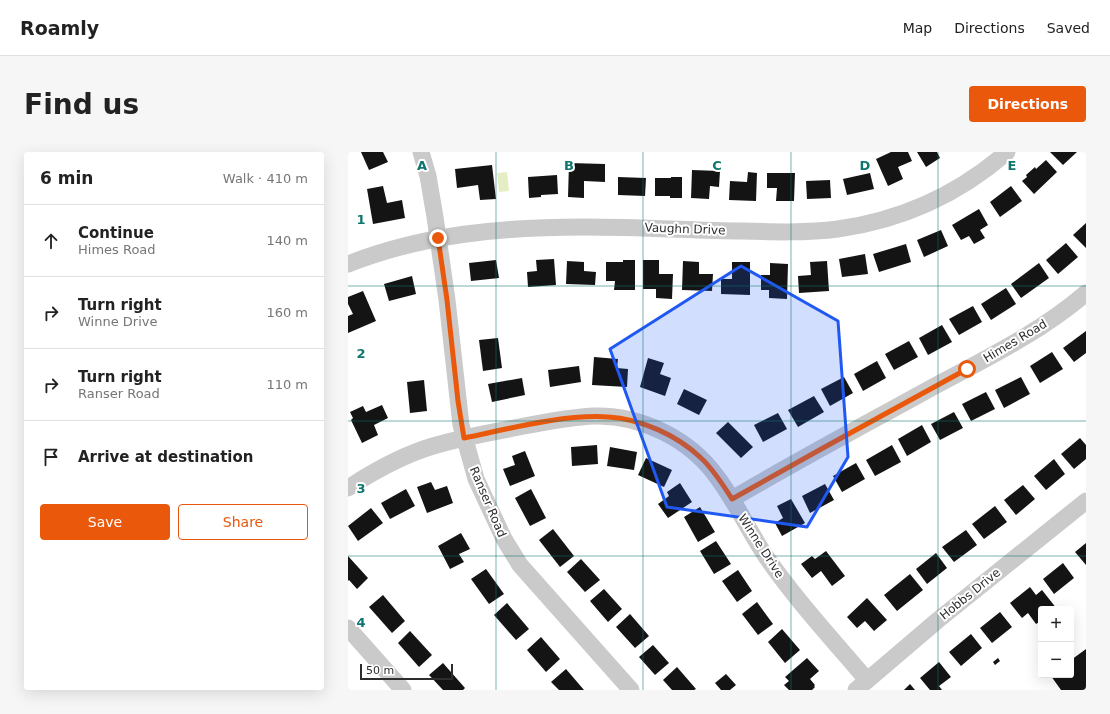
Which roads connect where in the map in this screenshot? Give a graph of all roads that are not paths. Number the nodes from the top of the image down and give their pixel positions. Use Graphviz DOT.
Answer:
graph roads {
  1 [pos="421,152"];
  2 [pos="1007,152"];
  3 [pos="438,238"];
  4 [pos="348,264"];
  5 [pos="1086,293"];
  6 [pos="464,438"];
  7 [pos="348,488"];
  8 [pos="732,499"];
  9 [pos="1086,501"];
  10 [pos="348,628"];
  11 [pos="862,685"];
  12 [pos="403,690"];
  13 [pos="630,690"];
  1 -- 3 [label="street, Ranser Road"];
  2 -- 3 [label="street, Vaughn Drive"];
  3 -- 4 [label="street, Vaughn Drive"];
  3 -- 6 [label="street, Ranser Road"];
  5 -- 8 [label="street, Himes Road"];
  6 -- 7 [label="street, Winne Drive"];
  6 -- 8 [label="street, Winne Drive"];
  6 -- 13 [label="street, Ranser Road"];
  8 -- 11 [label="street, Winne Drive"];
  9 -- 11 [label="street, Hobbs Drive"];
  10 -- 12 [label="street"];
}
